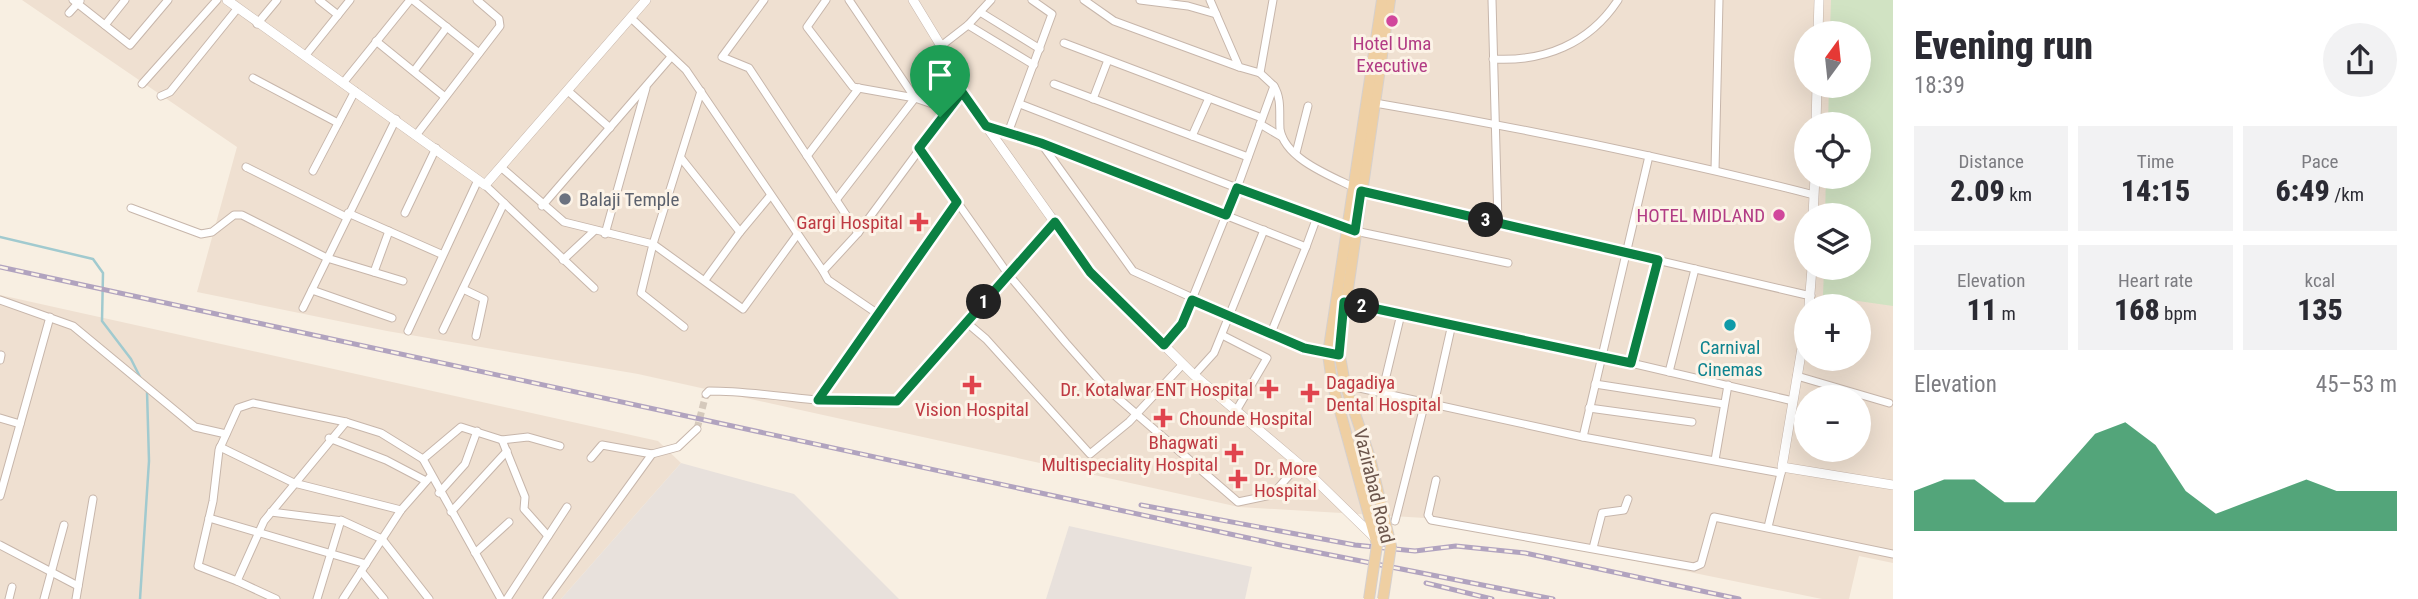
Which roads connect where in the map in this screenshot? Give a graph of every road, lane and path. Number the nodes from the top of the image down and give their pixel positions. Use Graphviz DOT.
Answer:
graph roads {
  1 [pos="125,0"];
  2 [pos="168,0"];
  3 [pos="217,0"];
  4 [pos="227,0"];
  5 [pos="277,0"];
  6 [pos="319,0"];
  7 [pos="351,0"];
  8 [pos="411,0"];
  9 [pos="477,0"];
  10 [pos="646,0"];
  11 [pos="764,0"];
  12 [pos="826,0"];
  13 [pos="849,0"];
  14 [pos="913,0"];
  15 [pos="991,0"];
  16 [pos="1032,0"];
  17 [pos="1084,0"];
  18 [pos="1140,0"];
  19 [pos="1210,0"];
  20 [pos="1273,0"];
  21 [pos="1382,0"];
  22 [pos="1390,0"];
  23 [pos="1492,0"];
  24 [pos="1618,0"];
  25 [pos="1719,0"];
  26 [pos="1819,0"];
  27 [pos="77,1"];
  28 [pos="237,9"];
  29 [pos="980,12"];
  30 [pos="69,13"];
  31 [pos="1216,14"];
  32 [pos="338,15"];
  33 [pos="631,18"];
  34 [pos="1818,21"];
  35 [pos="257,24"];
  36 [pos="105,25"];
  37 [pos="968,25"];
  38 [pos="447,27"];
  39 [pos="376,41"];
  40 [pos="1063,43"];
  41 [pos="941,46"];
  42 [pos="1040,49"];
  43 [pos="479,53"];
  44 [pos="305,56"];
  45 [pos="671,57"];
  46 [pos="1493,59"];
  47 [pos="1108,60"];
  48 [pos="1034,65"];
  49 [pos="1239,66"];
  50 [pos="414,71"];
  51 [pos="1260,73"];
  52 [pos="253,78"];
  53 [pos="344,83"];
  54 [pos="142,84"];
  55 [pos="648,84"];
  56 [pos="1054,85"];
  57 [pos="1274,86"];
  58 [pos="859,88"];
  59 [pos="355,90"];
  60 [pos="568,91"];
  61 [pos="701,91"];
  62 [pos="962,92"];
  63 [pos="161,96"];
  64 [pos="445,97"];
  65 [pos="915,98"];
  66 [pos="1209,98"];
  67 [pos="1093,99"];
  68 [pos="1375,103"];
  69 [pos="1020,104"];
  70 [pos="1308,106"];
  71 [pos="947,109"];
  72 [pos="396,119"];
  73 [pos="1261,121"];
  74 [pos="338,122"];
  75 [pos="1495,123"];
  76 [pos="986,126"];
  77 [pos="610,128"];
  78 [pos="1008,133"];
  79 [pos="417,134"];
  80 [pos="1192,136"];
  81 [pos="1283,138"];
  82 [pos="1041,143"];
  83 [pos="436,148"];
  84 [pos="919,148"];
  85 [pos="1296,153"];
  86 [pos="807,156"];
  87 [pos="1649,156"];
  88 [pos="1248,157"];
  89 [pos="681,158"];
  90 [pos="246,167"];
  91 [pos="502,168"];
  92 [pos="1715,170"];
  93 [pos="313,171"];
  94 [pos="481,182"];
  95 [pos="1237,188"];
  96 [pos="1356,188"];
  97 [pos="1814,189"];
  98 [pos="1814,195"];
  99 [pos="771,196"];
  100 [pos="836,200"];
  101 [pos="957,202"];
  102 [pos="504,203"];
  103 [pos="1814,203"];
  104 [pos="542,206"];
  105 [pos="131,208"];
  106 [pos="405,213"];
  107 [pos="347,215"];
  108 [pos="1226,215"];
  109 [pos="1317,217"];
  110 [pos="1055,222"];
  111 [pos="1498,223"];
  112 [pos="1264,230"];
  113 [pos="1351,230"];
  114 [pos="389,231"];
  115 [pos="594,231"];
  116 [pos="740,232"];
  117 [pos="858,233"];
  118 [pos="605,234"];
  119 [pos="797,235"];
  120 [pos="653,244"];
  121 [pos="1306,247"];
  122 [pos="1625,252"];
  123 [pos="441,254"];
  124 [pos="327,258"];
  125 [pos="563,260"];
  126 [pos="1658,260"];
  127 [pos="1508,263"];
  128 [pos="1695,269"];
  129 [pos="824,271"];
  130 [pos="374,272"];
  131 [pos="1008,274"];
  132 [pos="705,280"];
  133 [pos="403,281"];
  134 [pos="594,288"];
  135 [pos="463,289"];
  136 [pos="312,290"];
  137 [pos="1794,297"];
  138 [pos="0,300"];
  139 [pos="1192,300"];
  140 [pos="1344,302"];
  141 [pos="303,308"];
  142 [pos="878,314"];
  143 [pos="1401,314"];
  144 [pos="1231,316"];
  145 [pos="50,317"];
  146 [pos="392,318"];
  147 [pos="966,322"];
  148 [pos="1452,324"];
  149 [pos="684,327"];
  150 [pos="443,330"];
  151 [pos="408,331"];
  152 [pos="1271,333"];
  153 [pos="1222,335"];
  154 [pos="476,336"];
  155 [pos="1164,345"];
  156 [pos="1333,355"];
  157 [pos="1601,356"];
  158 [pos="1631,363"];
  159 [pos="1183,364"];
  160 [pos="1798,371"];
  161 [pos="1669,372"];
  162 [pos="1194,375"];
  163 [pos="1797,376"];
  164 [pos="1332,382"];
  165 [pos="1345,384"];
  166 [pos="1595,384"];
  167 [pos="1728,385"];
  168 [pos="1382,393"];
  169 [pos="706,394"];
  170 [pos="818,400"];
  171 [pos="1793,401"];
  172 [pos="1425,402"];
  173 [pos="1889,403"];
  174 [pos="1434,404"];
  175 [pos="1724,404"];
  176 [pos="1590,408"];
  177 [pos="1236,411"];
  178 [pos="1136,414"];
  179 [pos="0,418"];
  180 [pos="346,422"];
  181 [pos="1692,422"];
  182 [pos="20,424"];
  183 [pos="697,429"];
  184 [pos="477,431"];
  185 [pos="226,435"];
  186 [pos="329,438"];
  187 [pos="1583,438"];
  188 [pos="502,440"];
  189 [pos="560,446"];
  190 [pos="220,447"];
  191 [pos="507,452"];
  192 [pos="652,454"];
  193 [pos="591,458"];
  194 [pos="423,459"];
  195 [pos="1715,460"];
  196 [pos="1299,464"];
  197 [pos="1781,470"];
  198 [pos="428,479"];
  199 [pos="1436,480"];
  200 [pos="294,483"];
  201 [pos="1893,485"];
  202 [pos="439,492"];
  203 [pos="0,496"];
  204 [pos="93,499"];
  205 [pos="1628,499"];
  206 [pos="568,506"];
  207 [pos="401,510"];
  208 [pos="271,512"];
  209 [pos="451,513"];
  210 [pos="209,518"];
  211 [pos="341,520"];
  212 [pos="1395,521"];
  213 [pos="509,522"];
  214 [pos="64,525"];
  215 [pos="1768,527"];
  216 [pos="258,534"];
  217 [pos="548,536"];
  218 [pos="382,539"];
  219 [pos="1376,542"];
  220 [pos="0,545"];
  221 [pos="1593,548"];
  222 [pos="475,553"];
  223 [pos="331,554"];
  224 [pos="1893,554"];
  225 [pos="363,567"];
  226 [pos="51,572"];
  227 [pos="237,581"];
  228 [pos="78,586"];
  229 [pos="12,587"];
  230 [pos="9,599"];
  231 [pos="44,599"];
  232 [pos="76,599"];
  233 [pos="276,599"];
  234 [pos="317,599"];
  235 [pos="343,599"];
  236 [pos="384,599"];
  237 [pos="429,599"];
  238 [pos="501,599"];
  239 [pos="507,599"];
  240 [pos="547,599"];
  241 [pos="1369,599"];
  242 [pos="1383,599"];
  1 -- 36 [label="street"];
  2 -- 36 [label="street"];
  3 -- 54 [label="street"];
  4 -- 28 [label="street"];
  5 -- 35 [label="street"];
  6 -- 32 [label="street"];
  7 -- 32 [label="street"];
  8 -- 38 [label="street"];
  8 -- 39 [label="street"];
  9 -- 43 [label="street"];
  10 -- 33 [label="street"];
  11 -- 86 [label="street"];
  12 -- 58 [label="street"];
  13 -- 65 [label="street"];
  14 -- 41 [label="street"];
  15 -- 29 [label="street"];
  16 -- 42 [label="street"];
  17 -- 49 [label="street"];
  18 -- 31 [label="street"];
  19 -- 31 [label="street"];
  20 -- 51 [label="street"];
  21 -- 96 [label="main road, Vazirabad Road"];
  22 -- 68 [label="main road, Vazirabad Road"];
  23 -- 46 [label="street"];
  24 -- 46 [label="street"];
  25 -- 92 [label="street"];
  26 -- 34 [label="street"];
  27 -- 30 [label="street"];
  27 -- 36 [label="street"];
  28 -- 35 [label="street"];
  28 -- 63 [label="street"];
  29 -- 37 [label="street"];
  29 -- 42 [label="street"];
  31 -- 49 [label="street"];
  32 -- 44 [label="street"];
  33 -- 45 [label="street"];
  33 -- 60 [label="street"];
  35 -- 44 [label="street"];
  37 -- 41 [label="street"];
  37 -- 48 [label="street"];
  38 -- 43 [label="street"];
  38 -- 50 [label="street"];
  39 -- 50 [label="street"];
  39 -- 53 [label="street"];
  40 -- 47 [label="street"];
  41 -- 62 [label="street"];
  42 -- 48 [label="street"];
  43 -- 64 [label="street"];
  44 -- 53 [label="street"];
  45 -- 55 [label="street"];
  45 -- 61 [label="street"];
  46 -- 75 [label="street"];
  47 -- 66 [label="street"];
  47 -- 67 [label="street"];
  48 -- 69 [label="street"];
  49 -- 51 [label="street"];
  50 -- 64 [label="street"];
  51 -- 57 [label="street"];
  52 -- 74 [label="street"];
  53 -- 59 [label="street"];
  55 -- 77 [label="street"];
  55 -- 118 [label="street"];
  56 -- 67 [label="street"];
  57 -- 73 [label="street"];
  57 -- 81 [label="street"];
  58 -- 65 [label="street"];
  58 -- 86 [label="street"];
  59 -- 72 [label="street"];
  59 -- 74 [label="street"];
  60 -- 77 [label="street"];
  60 -- 91 [label="street"];
  61 -- 89 [label="street"];
  61 -- 99 [label="street"];
  62 -- 71 [label="street"];
  62 -- 76 [label="street"];
  64 -- 79 [label="street"];
  65 -- 71 [label="street"];
  65 -- 100 [label="street"];
  66 -- 73 [label="street"];
  66 -- 80 [label="street"];
  67 -- 80 [label="street"];
  68 -- 75 [label="street"];
  68 -- 96 [label="main road, Vazirabad Road"];
  69 -- 78 [label="street"];
  69 -- 95 [label="street"];
  70 -- 85 [label="street"];
  71 -- 84 [label="street"];
  72 -- 79 [label="street"];
  72 -- 107 [label="street"];
  73 -- 81 [label="street"];
  73 -- 88 [label="street"];
  74 -- 93 [label="street"];
  75 -- 87 [label="street"];
  75 -- 111 [label="street"];
  76 -- 78 [label="street"];
  76 -- 110 [label="street"];
  77 -- 104 [label="street"];
  78 -- 82 [label="street"];
  79 -- 83 [label="street"];
  80 -- 88 [label="street"];
  81 -- 85 [label="street"];
  82 -- 108 [label="street"];
  82 -- 139 [label="street"];
  83 -- 94 [label="street"];
  83 -- 106 [label="street"];
  84 -- 101 [label="street"];
  84 -- 117 [label="street"];
  85 -- 96 [label="street"];
  86 -- 100 [label="street"];
  87 -- 92 [label="street"];
  87 -- 122 [label="street"];
  88 -- 95 [label="street"];
  89 -- 116 [label="street"];
  89 -- 120 [label="street"];
  90 -- 107 [label="street"];
  91 -- 94 [label="street"];
  91 -- 104 [label="street"];
  92 -- 98 [label="street"];
  94 -- 102 [label="street"];
  94 -- 123 [label="street"];
  95 -- 108 [label="street"];
  95 -- 109 [label="street"];
  96 -- 111 [label="street"];
  96 -- 113 [label="main road, Vazirabad Road"];
  97 -- 98 [label="street"];
  98 -- 103 [label="street"];
  99 -- 116 [label="street"];
  99 -- 119 [label="street"];
  100 -- 117 [label="street"];
  101 -- 131 [label="street"];
  101 -- 142 [label="street"];
  102 -- 125 [label="street"];
  102 -- 135 [label="street"];
  104 -- 115 [label="street"];
  105 -- 124 [label="street"];
  107 -- 114 [label="street"];
  107 -- 124 [label="street"];
  108 -- 112 [label="street"];
  108 -- 139 [label="street"];
  109 -- 113 [label="street"];
  109 -- 121 [label="street"];
  110 -- 131 [label="street"];
  110 -- 155 [label="street"];
  111 -- 122 [label="street"];
  112 -- 121 [label="street"];
  112 -- 144 [label="street"];
  113 -- 127 [label="street"];
  113 -- 140 [label="main road, Vazirabad Road"];
  113 -- 156 [label="main road, Vazirabad Road"];
  114 -- 123 [label="street"];
  114 -- 130 [label="street"];
  115 -- 118 [label="street"];
  115 -- 125 [label="street"];
  116 -- 132 [label="street"];
  117 -- 129 [label="street"];
  118 -- 120 [label="street"];
  119 -- 129 [label="street"];
  119 -- 132 [label="street"];
  120 -- 132 [label="street"];
  120 -- 149 [label="street"];
  121 -- 152 [label="street"];
  122 -- 126 [label="street"];
  122 -- 157 [label="street"];
  123 -- 151 [label="street"];
  124 -- 130 [label="street"];
  124 -- 136 [label="street"];
  125 -- 134 [label="street"];
  126 -- 128 [label="street"];
  126 -- 158 [label="street"];
  128 -- 137 [label="street"];
  128 -- 161 [label="street"];
  129 -- 142 [label="street"];
  130 -- 133 [label="street"];
  131 -- 147 [label="street"];
  131 -- 178 [label="street"];
  135 -- 150 [label="street"];
  135 -- 154 [label="street"];
  136 -- 141 [label="street"];
  136 -- 146 [label="street"];
  138 -- 145 [label="street"];
  139 -- 144 [label="street"];
  139 -- 155 [label="street"];
  140 -- 143 [label="street"];
  140 -- 156 [label="main road, Vazirabad Road"];
  142 -- 170 [label="street"];
  143 -- 148 [label="street"];
  143 -- 168 [label="street"];
  144 -- 152 [label="street"];
  144 -- 153 [label="street"];
  145 -- 182 [label="street"];
  145 -- 185 [label="street"];
  147 -- 170 [label="street"];
  147 -- 178 [label="street"];
  148 -- 157 [label="street"];
  148 -- 174 [label="street"];
  152 -- 156 [label="street"];
  153 -- 162 [label="street"];
  153 -- 177 [label="street"];
  155 -- 159 [label="street"];
  156 -- 164 [label="main road, Vazirabad Road"];
  156 -- 165 [label="main road, Vazirabad Road"];
  157 -- 158 [label="street"];
  157 -- 166 [label="street"];
  158 -- 161 [label="street"];
  159 -- 162 [label="street"];
  159 -- 178 [label="street"];
  160 -- 163 [label="street"];
  161 -- 167 [label="street"];
  162 -- 177 [label="street"];
  163 -- 171 [label="street"];
  163 -- 173 [label="street"];
  164 -- 165 [label="street"];
  164 -- 219 [label="main road, Vazirabad Road"];
  165 -- 168 [label="street"];
  165 -- 242 [label="main road, Vazirabad Road, bridge"];
  166 -- 175 [label="street"];
  166 -- 176 [label="street"];
  167 -- 171 [label="street"];
  167 -- 175 [label="street"];
  168 -- 172 [label="street"];
  169 -- 170 [label="street"];
  171 -- 197 [label="street"];
  172 -- 174 [label="street"];
  172 -- 212 [label="street"];
  174 -- 187 [label="street"];
  175 -- 195 [label="street"];
  176 -- 181 [label="street"];
  176 -- 187 [label="street"];
  177 -- 196 [label="street"];
  178 -- 196 [label="street"];
  179 -- 182 [label="street"];
  180 -- 185 [label="street"];
  180 -- 186 [label="street"];
  180 -- 194 [label="street"];
  182 -- 203 [label="street"];
  183 -- 192 [label="street"];
  184 -- 188 [label="street"];
  184 -- 194 [label="street"];
  184 -- 202 [label="street"];
  185 -- 190 [label="street"];
  186 -- 198 [label="street"];
  186 -- 200 [label="street"];
  187 -- 195 [label="street"];
  188 -- 189 [label="street"];
  188 -- 191 [label="street"];
  190 -- 200 [label="street"];
  190 -- 210 [label="street"];
  191 -- 209 [label="street"];
  191 -- 217 [label="street"];
  192 -- 193 [label="street"];
  192 -- 240 [label="street"];
  194 -- 198 [label="street"];
  195 -- 197 [label="street"];
  196 -- 219 [label="street"];
  197 -- 201 [label="street"];
  197 -- 215 [label="street"];
  198 -- 202 [label="street"];
  198 -- 207 [label="street"];
  199 -- 221 [label="street"];
  200 -- 207 [label="street"];
  200 -- 208 [label="street"];
  202 -- 209 [label="street"];
  204 -- 228 [label="street"];
  205 -- 221 [label="street"];
  206 -- 217 [label="street"];
  207 -- 218 [label="street"];
  208 -- 211 [label="street"];
  208 -- 216 [label="street"];
  209 -- 222 [label="street"];
  210 -- 216 [label="street"];
  210 -- 227 [label="street"];
  211 -- 218 [label="street"];
  211 -- 223 [label="street"];
  213 -- 222 [label="street"];
  214 -- 226 [label="street"];
  215 -- 221 [label="street"];
  215 -- 224 [label="street"];
  216 -- 223 [label="street"];
  216 -- 227 [label="street"];
  217 -- 239 [label="street"];
  218 -- 225 [label="street"];
  218 -- 237 [label="street"];
  219 -- 241 [label="main road, Vazirabad Road, bridge"];
  220 -- 226 [label="street"];
  222 -- 238 [label="street"];
  223 -- 225 [label="street"];
  223 -- 234 [label="street"];
  225 -- 235 [label="street"];
  225 -- 236 [label="street"];
  226 -- 228 [label="street"];
  226 -- 231 [label="street"];
  227 -- 233 [label="street"];
  228 -- 232 [label="street"];
  229 -- 230 [label="street"];
}
